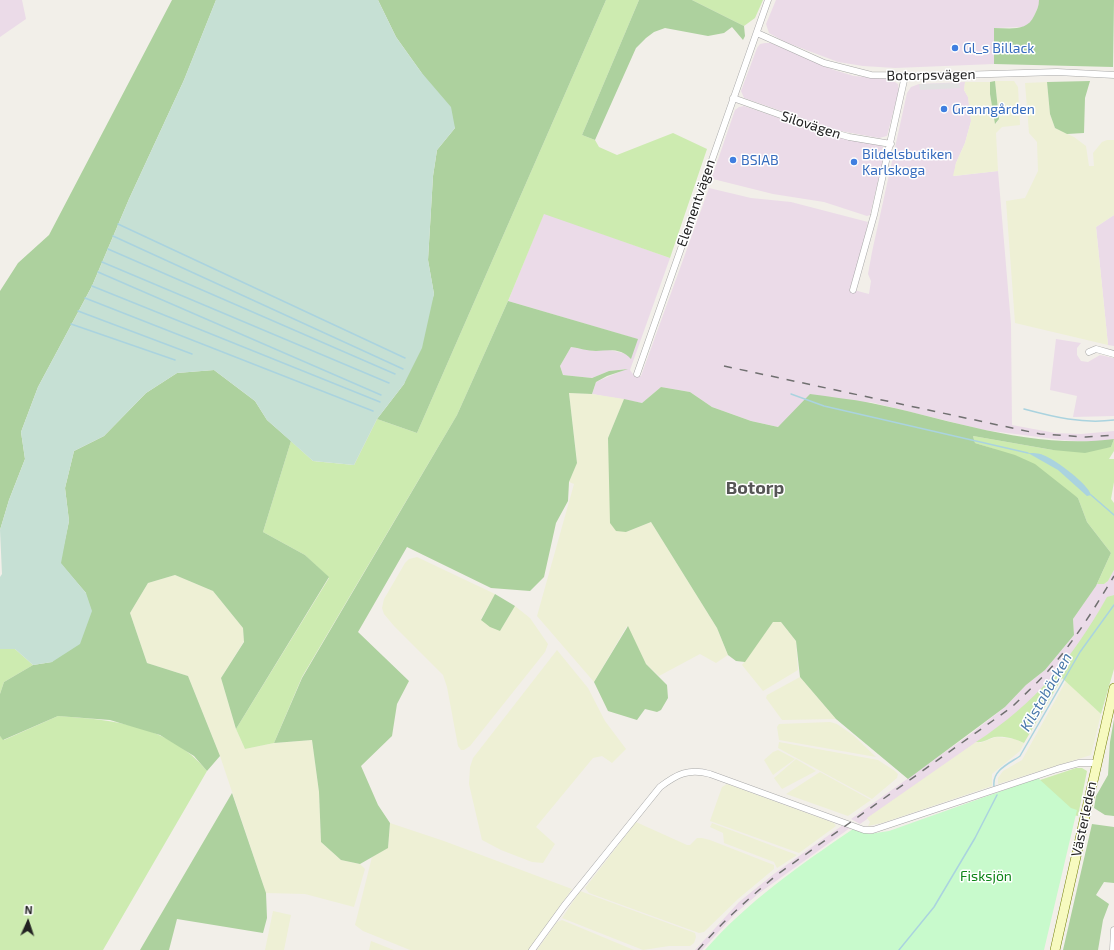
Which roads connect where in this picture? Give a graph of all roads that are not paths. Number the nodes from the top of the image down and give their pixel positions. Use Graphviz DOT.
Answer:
graph roads {
  1 [pos="768,0"];
  2 [pos="757,33"];
  3 [pos="1114,75"];
  4 [pos="905,76"];
  5 [pos="733,98"];
  6 [pos="891,144"];
  7 [pos="853,290"];
  8 [pos="1088,352"];
  9 [pos="1114,354"];
  10 [pos="637,374"];
  11 [pos="1114,688"];
  12 [pos="1096,763"];
  13 [pos="1114,930"];
  14 [pos="532,950"];
  15 [pos="1055,950"];
  16 [pos="1112,950"];
  1 -- 2 [label="street, Elementvägen"];
  2 -- 4 [label="street, Botorpsvägen"];
  2 -- 5 [label="street, Elementvägen"];
  3 -- 4 [label="street, Botorpsvägen"];
  4 -- 6 [label="street"];
  5 -- 6 [label="street, Silovägen"];
  5 -- 10 [label="street, Elementvägen"];
  6 -- 7 [label="street"];
  8 -- 9 [label="street"];
  11 -- 12 [label="street, Västerleden"];
  12 -- 14 [label="street"];
  12 -- 15 [label="street, Västerleden"];
  13 -- 16 [label="street"];
}
